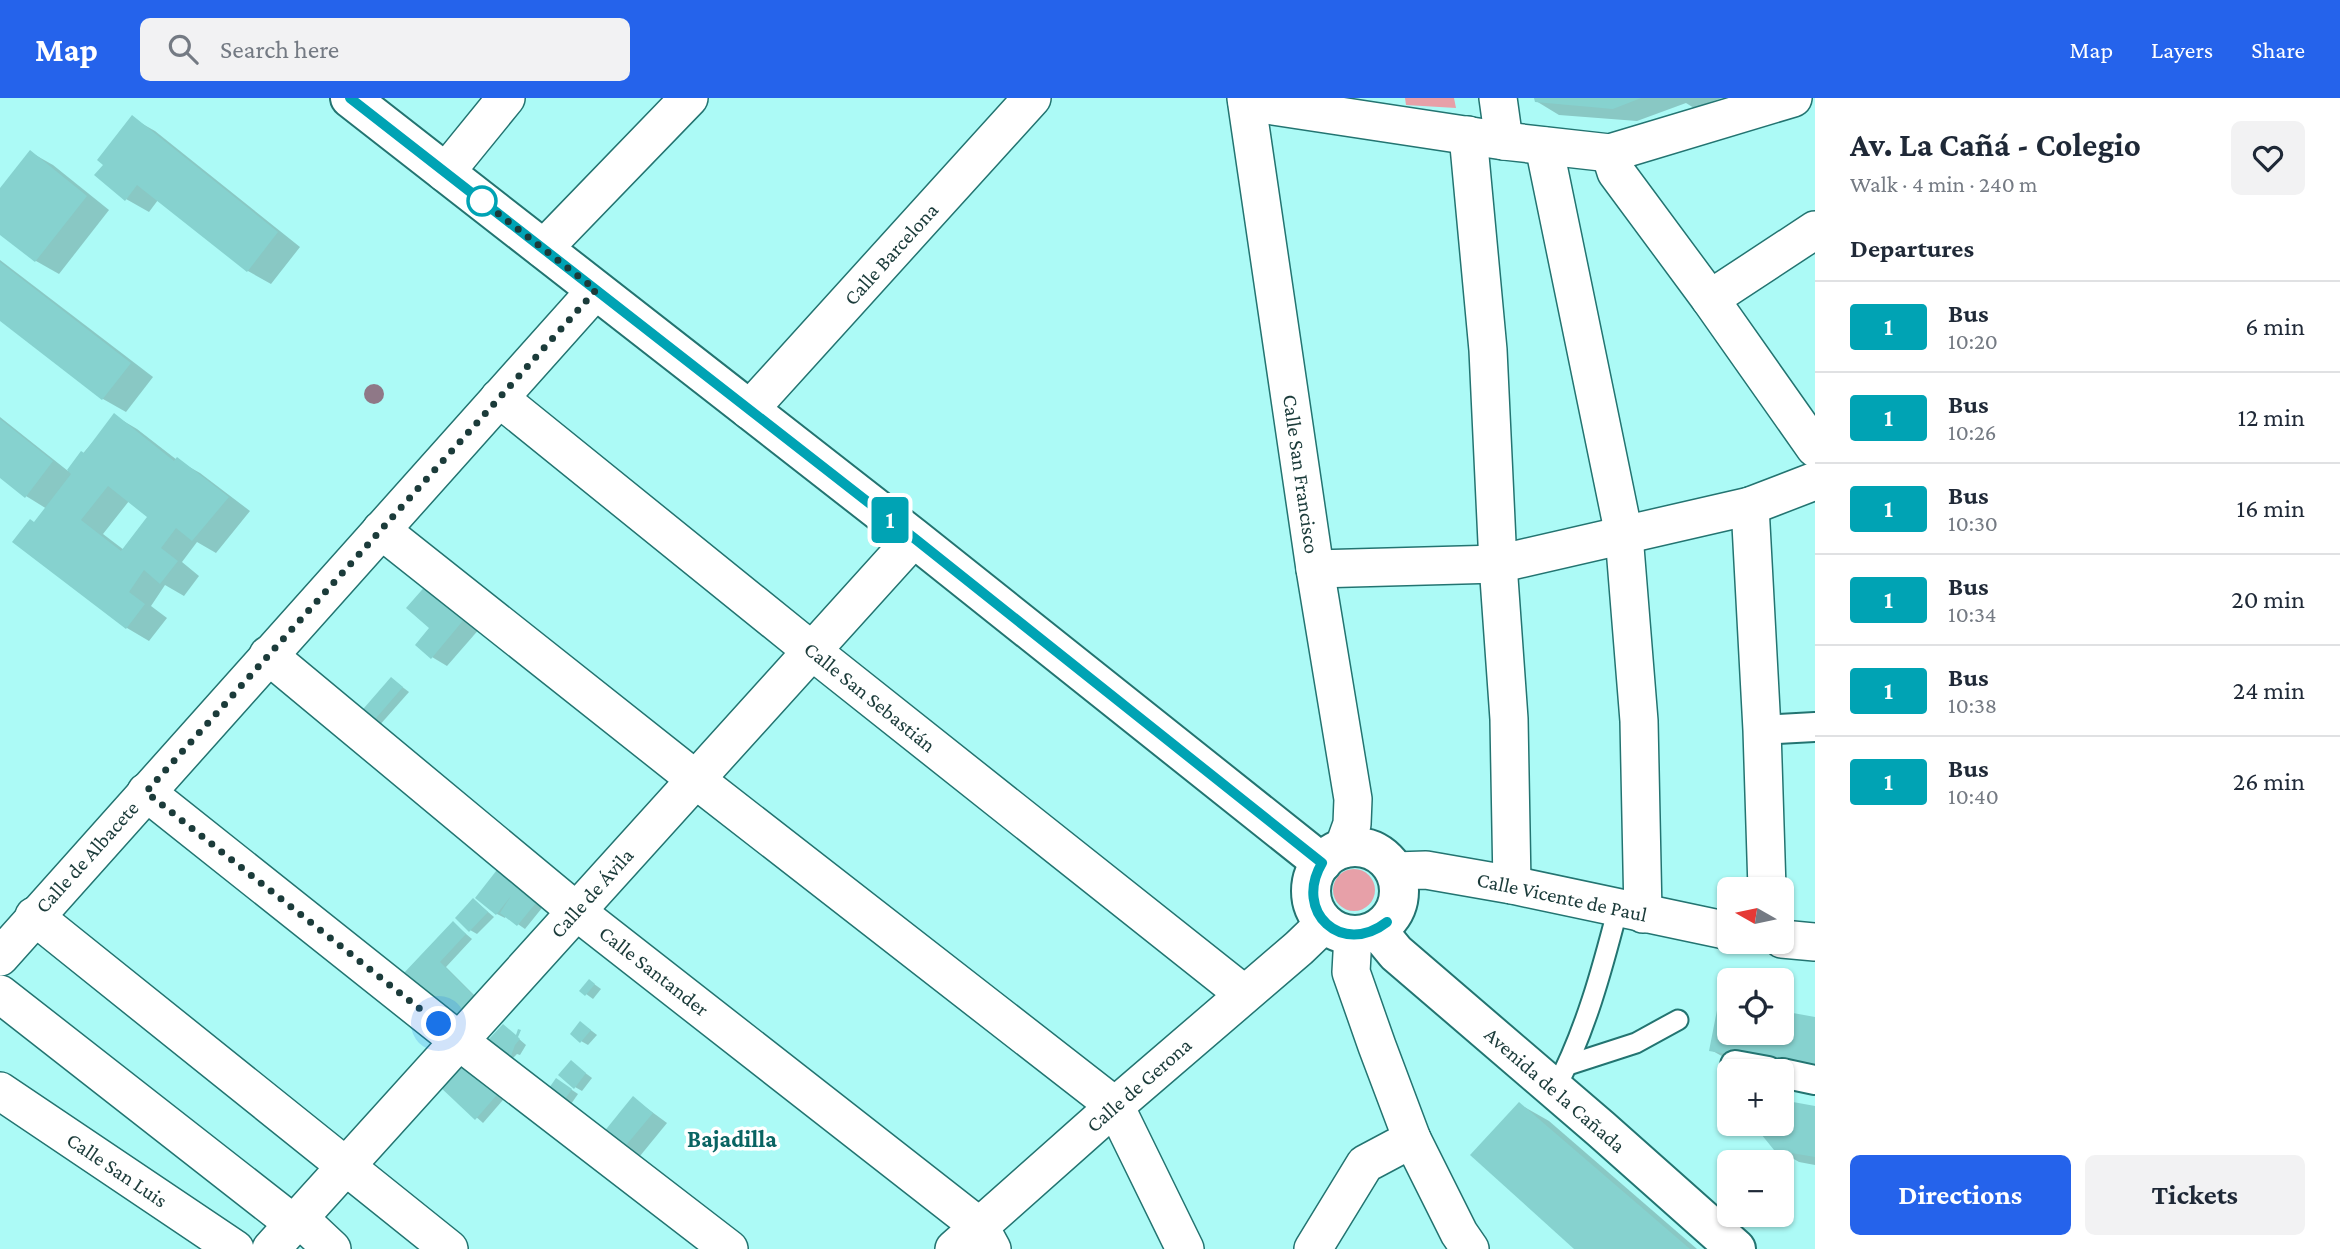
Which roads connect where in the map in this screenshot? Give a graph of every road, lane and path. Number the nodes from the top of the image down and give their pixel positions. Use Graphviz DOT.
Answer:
graph roads {
  1 [pos="349,98"];
  2 [pos="506,98"];
  3 [pos="690,98"];
  4 [pos="1032,98"];
  5 [pos="1498,98"];
  6 [pos="1793,98"];
  7 [pos="1247,100"];
  8 [pos="1468,135"];
  9 [pos="1504,141"];
  10 [pos="1544,146"];
  11 [pos="1610,153"];
  12 [pos="445,173"];
  13 [pos="1815,230"];
  14 [pos="543,249"];
  15 [pos="596,290"];
  16 [pos="1710,299"];
  17 [pos="499,398"];
  18 [pos="749,410"];
  19 [pos="1815,448"];
  20 [pos="1815,481"];
  21 [pos="1750,506"];
  22 [pos="381,530"];
  23 [pos="1624,535"];
  24 [pos="914,538"];
  25 [pos="1499,564"];
  26 [pos="1315,569"];
  27 [pos="811,651"];
  28 [pos="268,655"];
  29 [pos="1815,727"];
  30 [pos="1762,730"];
  31 [pos="695,779"];
  32 [pos="146,792"];
  33 [pos="1332,856"];
  34 [pos="1395,871"];
  35 [pos="1767,877"];
  36 [pos="1512,885"];
  37 [pos="576,911"];
  38 [pos="1630,911"];
  39 [pos="34,916"];
  40 [pos="1352,929"];
  41 [pos="1717,929"];
  42 [pos="1794,940"];
  43 [pos="1815,942"];
  44 [pos="0,957"];
  45 [pos="0,994"];
  46 [pos="1244,994"];
  47 [pos="1678,1020"];
  48 [pos="459,1041"];
  49 [pos="1794,1076"];
  50 [pos="1561,1077"];
  51 [pos="1815,1080"];
  52 [pos="0,1091"];
  53 [pos="1115,1106"];
  54 [pos="1412,1139"];
  55 [pos="345,1166"];
  56 [pos="288,1230"];
  57 [pos="975,1242"];
  58 [pos="235,1249"];
  59 [pos="332,1249"];
  60 [pos="449,1249"];
  61 [pos="729,1249"];
  62 [pos="1185,1249"];
  63 [pos="1313,1249"];
  64 [pos="1470,1249"];
  65 [pos="1736,1249"];
  1 -- 12 [label="street"];
  2 -- 12 [label="street"];
  3 -- 14 [label="street"];
  4 -- 18 [label="street, Calle Barcelona"];
  5 -- 9 [label="street"];
  6 -- 11 [label="street"];
  7 -- 8 [label="street"];
  7 -- 26 [label="street, Calle San Francisco"];
  8 -- 9 [label="street"];
  8 -- 25 [label="street"];
  9 -- 10 [label="street"];
  10 -- 11 [label="street"];
  10 -- 23 [label="street"];
  11 -- 16 [label="street"];
  12 -- 14 [label="street"];
  13 -- 16 [label="street"];
  14 -- 15 [label="street"];
  15 -- 17 [label="street, Calle de Albacete"];
  15 -- 18 [label="street"];
  16 -- 19 [label="street"];
  17 -- 22 [label="street, Calle de Albacete"];
  17 -- 27 [label="street, Calle San Sebastián"];
  18 -- 24 [label="street"];
  20 -- 21 [label="street"];
  21 -- 23 [label="street"];
  21 -- 30 [label="street"];
  22 -- 28 [label="street, Calle de Albacete"];
  22 -- 31 [label="street"];
  23 -- 25 [label="street"];
  23 -- 38 [label="street"];
  24 -- 27 [label="street, Calle de Ávila"];
  24 -- 33 [label="street"];
  25 -- 26 [label="street"];
  25 -- 36 [label="street"];
  26 -- 33 [label="street, Calle San Francisco"];
  27 -- 31 [label="street, Calle de Ávila"];
  27 -- 46 [label="street, Calle San Sebastián"];
  28 -- 32 [label="street, Calle de Albacete"];
  28 -- 37 [label="street, Calle Santander"];
  29 -- 30 [label="street"];
  30 -- 35 [label="street"];
  31 -- 37 [label="street, Calle de Ávila"];
  31 -- 53 [label="street"];
  32 -- 39 [label="street, Calle de Albacete"];
  32 -- 48 [label="street"];
  33 -- 34 [label="street"];
  33 -- 40 [label="street"];
  34 -- 36 [label="street, Calle Vicente de Paul"];
  34 -- 40 [label="street"];
  36 -- 38 [label="street, Calle Vicente de Paul"];
  37 -- 48 [label="street, Calle de Ávila"];
  37 -- 57 [label="street, Calle Santander"];
  38 -- 41 [label="street, Calle Vicente de Paul"];
  38 -- 50 [label="lane"];
  39 -- 44 [label="street, Calle de Albacete"];
  39 -- 55 [label="street"];
  40 -- 46 [label="street, Calle de Gerona"];
  40 -- 50 [label="street, Avenida de la Cañada"];
  40 -- 54 [label="street"];
  42 -- 43 [label="street"];
  45 -- 56 [label="street"];
  46 -- 53 [label="street, Calle de Gerona"];
  47 -- 50 [label="lane"];
  48 -- 55 [label="street, Calle de Ávila"];
  48 -- 61 [label="street"];
  49 -- 51 [label="street"];
  50 -- 65 [label="street, Avenida de la Cañada"];
  52 -- 58 [label="street, Calle San Luis"];
  53 -- 57 [label="street, Calle de Gerona"];
  53 -- 62 [label="street"];
  54 -- 63 [label="street"];
  54 -- 64 [label="street"];
  55 -- 56 [label="street, Calle de Ávila"];
  55 -- 60 [label="street"];
  56 -- 59 [label="street"];
}
